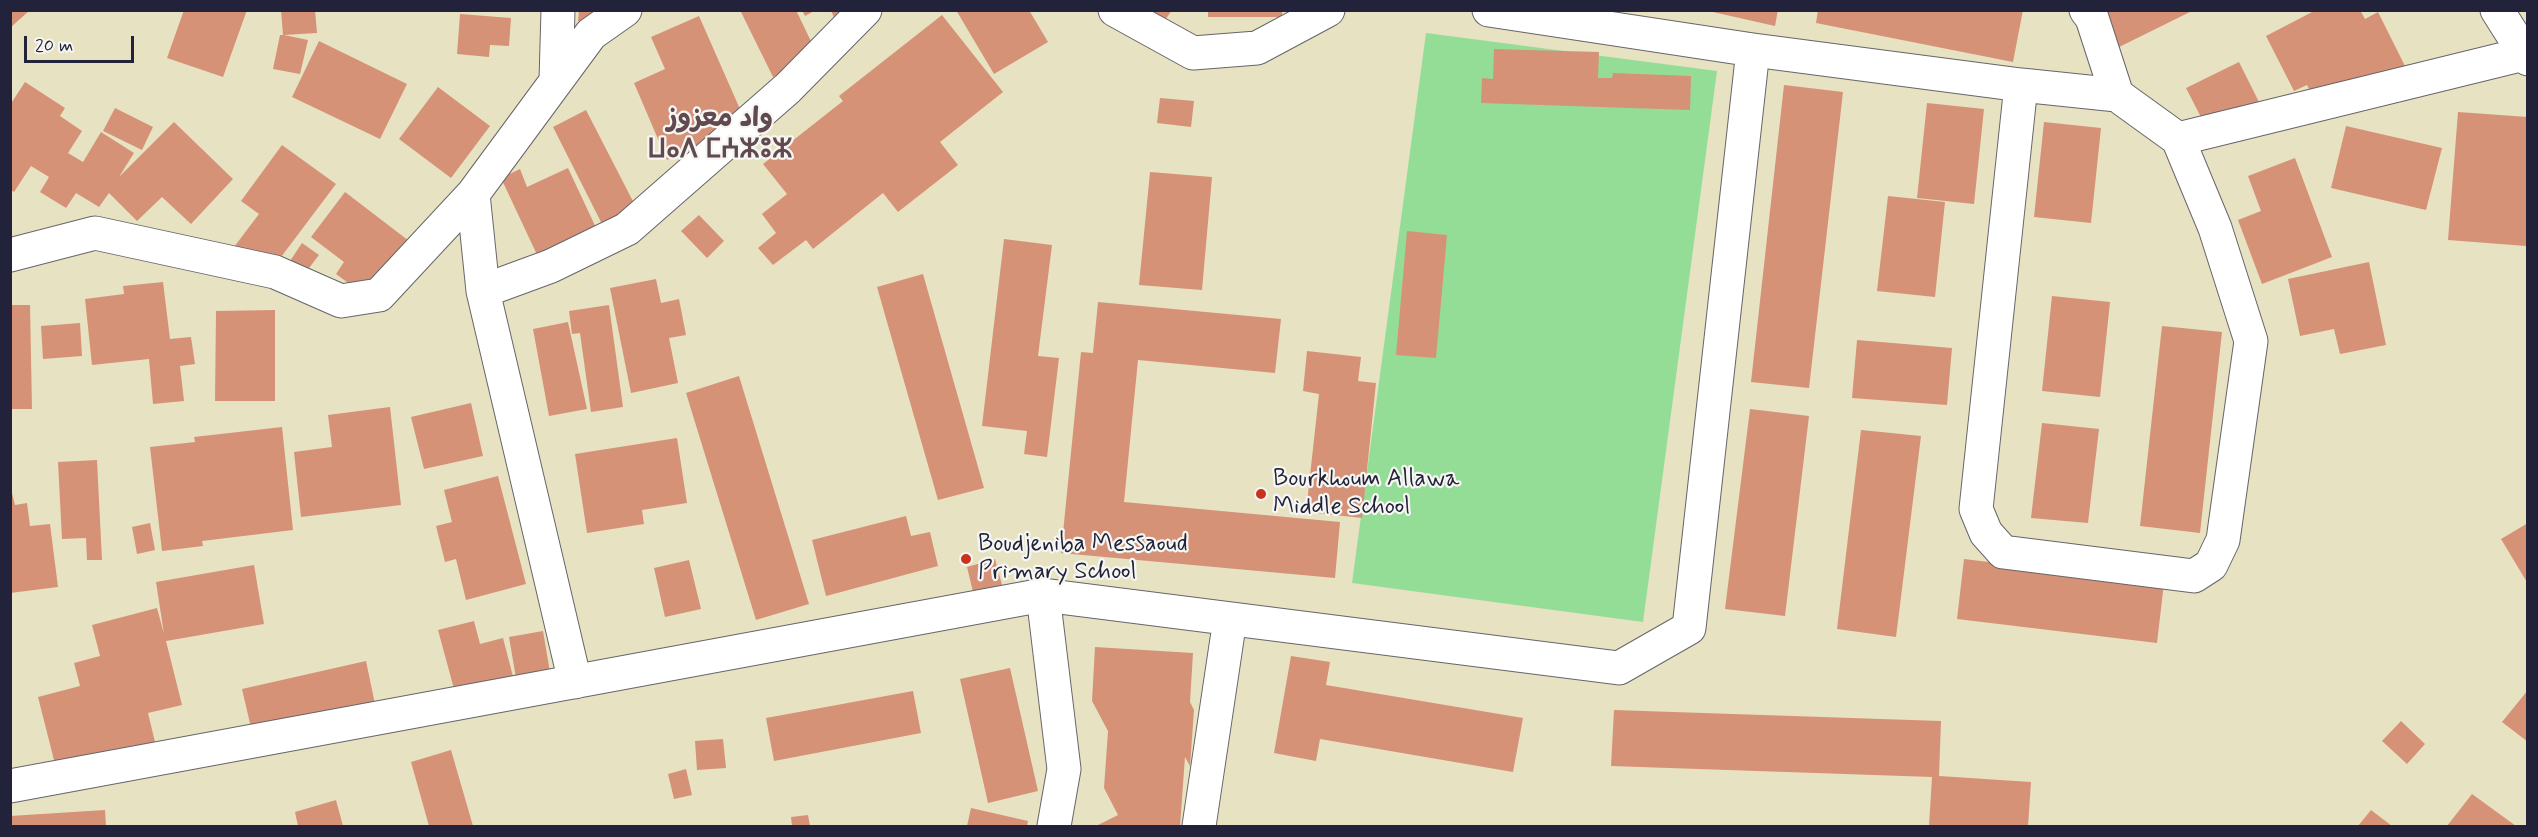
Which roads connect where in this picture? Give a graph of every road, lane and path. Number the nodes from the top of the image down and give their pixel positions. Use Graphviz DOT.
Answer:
graph roads {
  1 [pos="558,10"];
  2 [pos="625,10"];
  3 [pos="865,10"];
  4 [pos="1115,10"];
  5 [pos="1328,10"];
  6 [pos="1488,10"];
  7 [pos="2086,10"];
  8 [pos="2497,10"];
  9 [pos="1753,50"];
  10 [pos="2526,57"];
  11 [pos="556,81"];
  12 [pos="2021,85"];
  13 [pos="2117,95"];
  14 [pos="2178,139"];
  15 [pos="473,194"];
  16 [pos="10,255"];
  17 [pos="483,291"];
  18 [pos="1043,596"];
  19 [pos="1230,619"];
  20 [pos="575,682"];
  21 [pos="10,786"];
  22 [pos="1054,826"];
  23 [pos="1199,826"];
  1 -- 11 [label="street"];
  2 -- 11 [label="street"];
  3 -- 17 [label="street"];
  4 -- 5 [label="street"];
  6 -- 9 [label="street"];
  7 -- 13 [label="street"];
  8 -- 10 [label="street"];
  9 -- 12 [label="street"];
  9 -- 19 [label="street"];
  10 -- 14 [label="street"];
  11 -- 15 [label="street"];
  12 -- 13 [label="street"];
  12 -- 14 [label="street"];
  13 -- 14 [label="street"];
  15 -- 16 [label="street"];
  15 -- 17 [label="street"];
  17 -- 20 [label="street"];
  18 -- 19 [label="street"];
  18 -- 20 [label="street"];
  18 -- 22 [label="street"];
  19 -- 23 [label="street"];
  20 -- 21 [label="street"];
}
